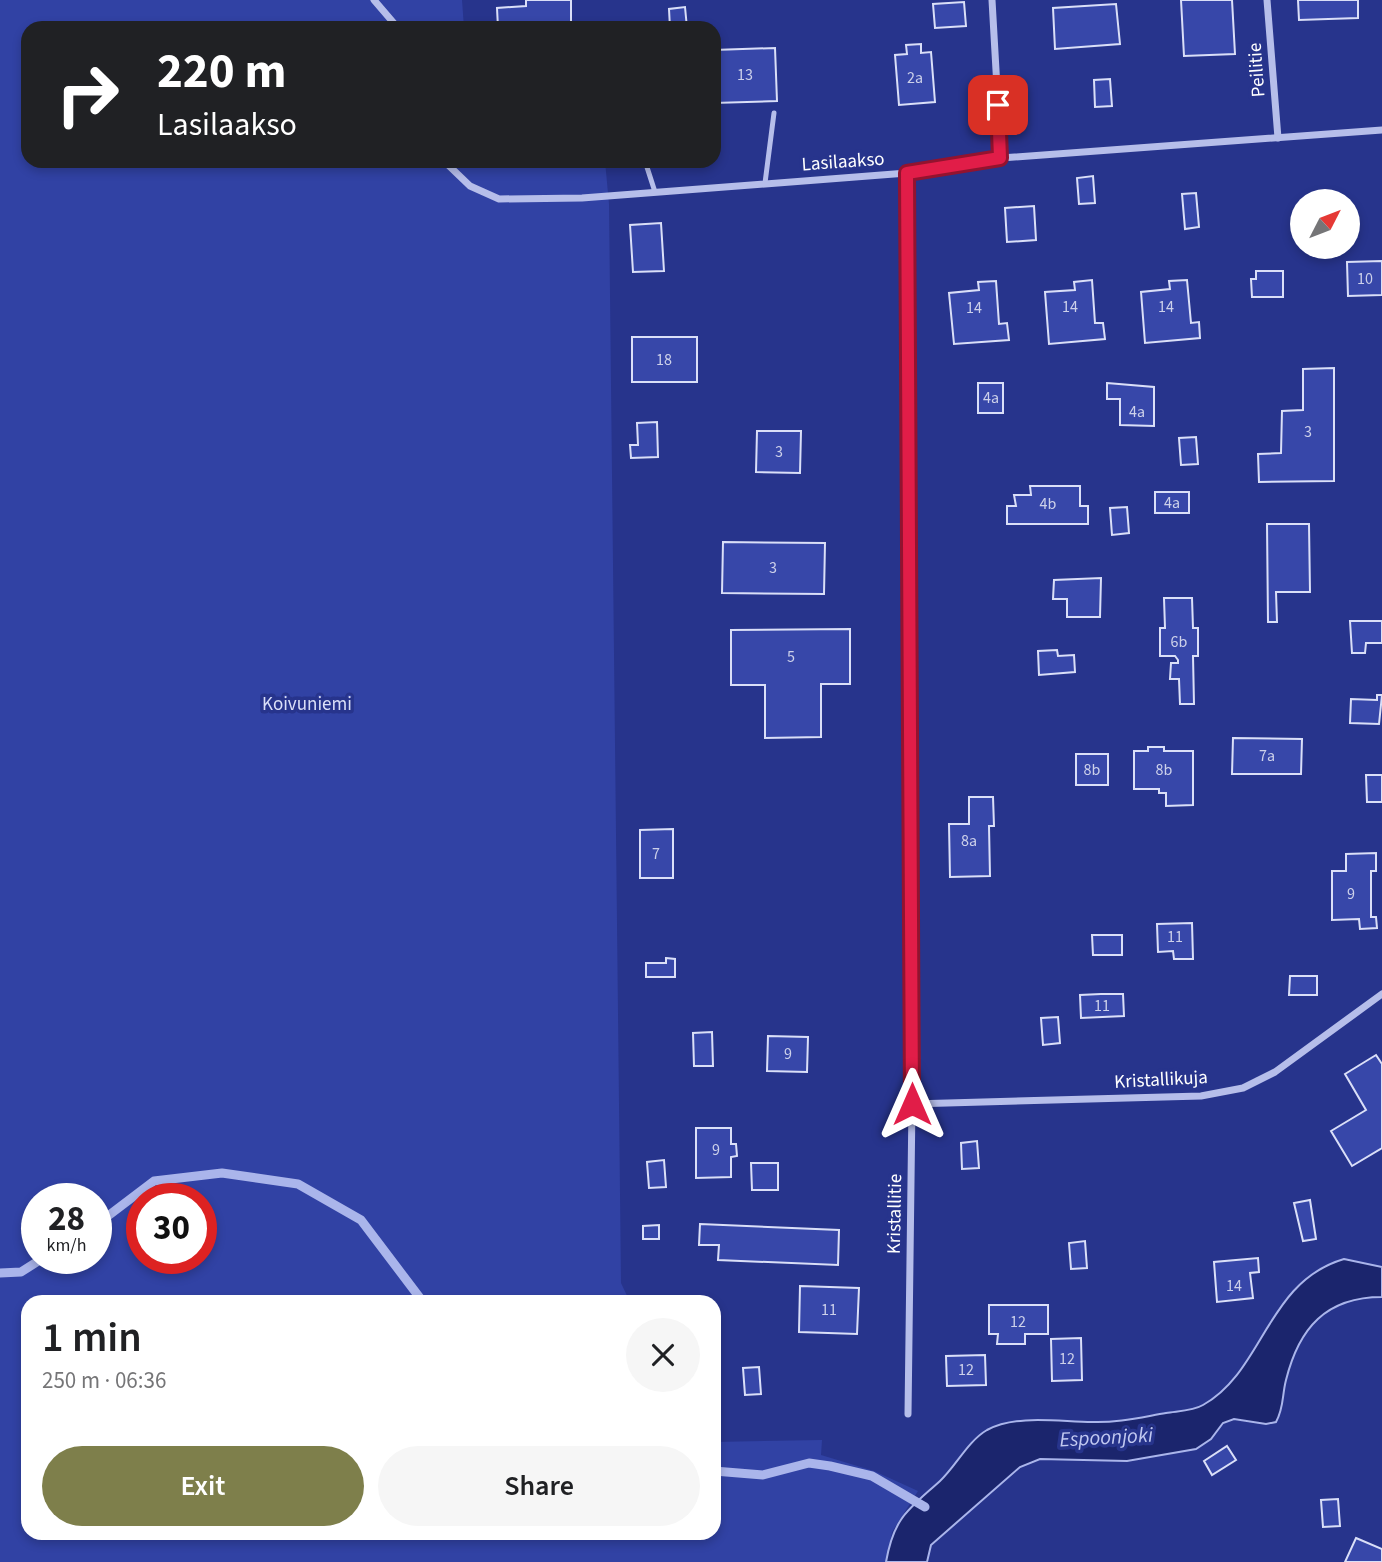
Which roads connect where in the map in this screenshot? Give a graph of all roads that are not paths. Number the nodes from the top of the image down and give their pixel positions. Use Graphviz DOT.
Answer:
graph roads {
  1 [pos="374,0"];
  2 [pos="992,0"];
  3 [pos="1267,0"];
  4 [pos="392,21"];
  5 [pos="774,113"];
  6 [pos="1382,130"];
  7 [pos="1278,138"];
  8 [pos="1000,158"];
  9 [pos="451,168"];
  10 [pos="647,168"];
  11 [pos="907,173"];
  12 [pos="765,183"];
  13 [pos="655,192"];
  14 [pos="1382,995"];
  15 [pos="912,1104"];
  16 [pos="908,1414"];
  1 -- 4 [label="street"];
  2 -- 8 [label="street"];
  3 -- 7 [label="street, Peilitie"];
  5 -- 12 [label="lane"];
  6 -- 7 [label="street, Lasilaakso"];
  7 -- 8 [label="street, Lasilaakso"];
  8 -- 11 [label="street, Lasilaakso"];
  9 -- 13 [label="street, Lasilaakso"];
  10 -- 13 [label="lane"];
  11 -- 12 [label="street, Lasilaakso"];
  11 -- 15 [label="street, Kristallitie"];
  12 -- 13 [label="street, Lasilaakso"];
  14 -- 15 [label="street, Kristallikuja"];
  15 -- 16 [label="street, Kristallitie"];
}
